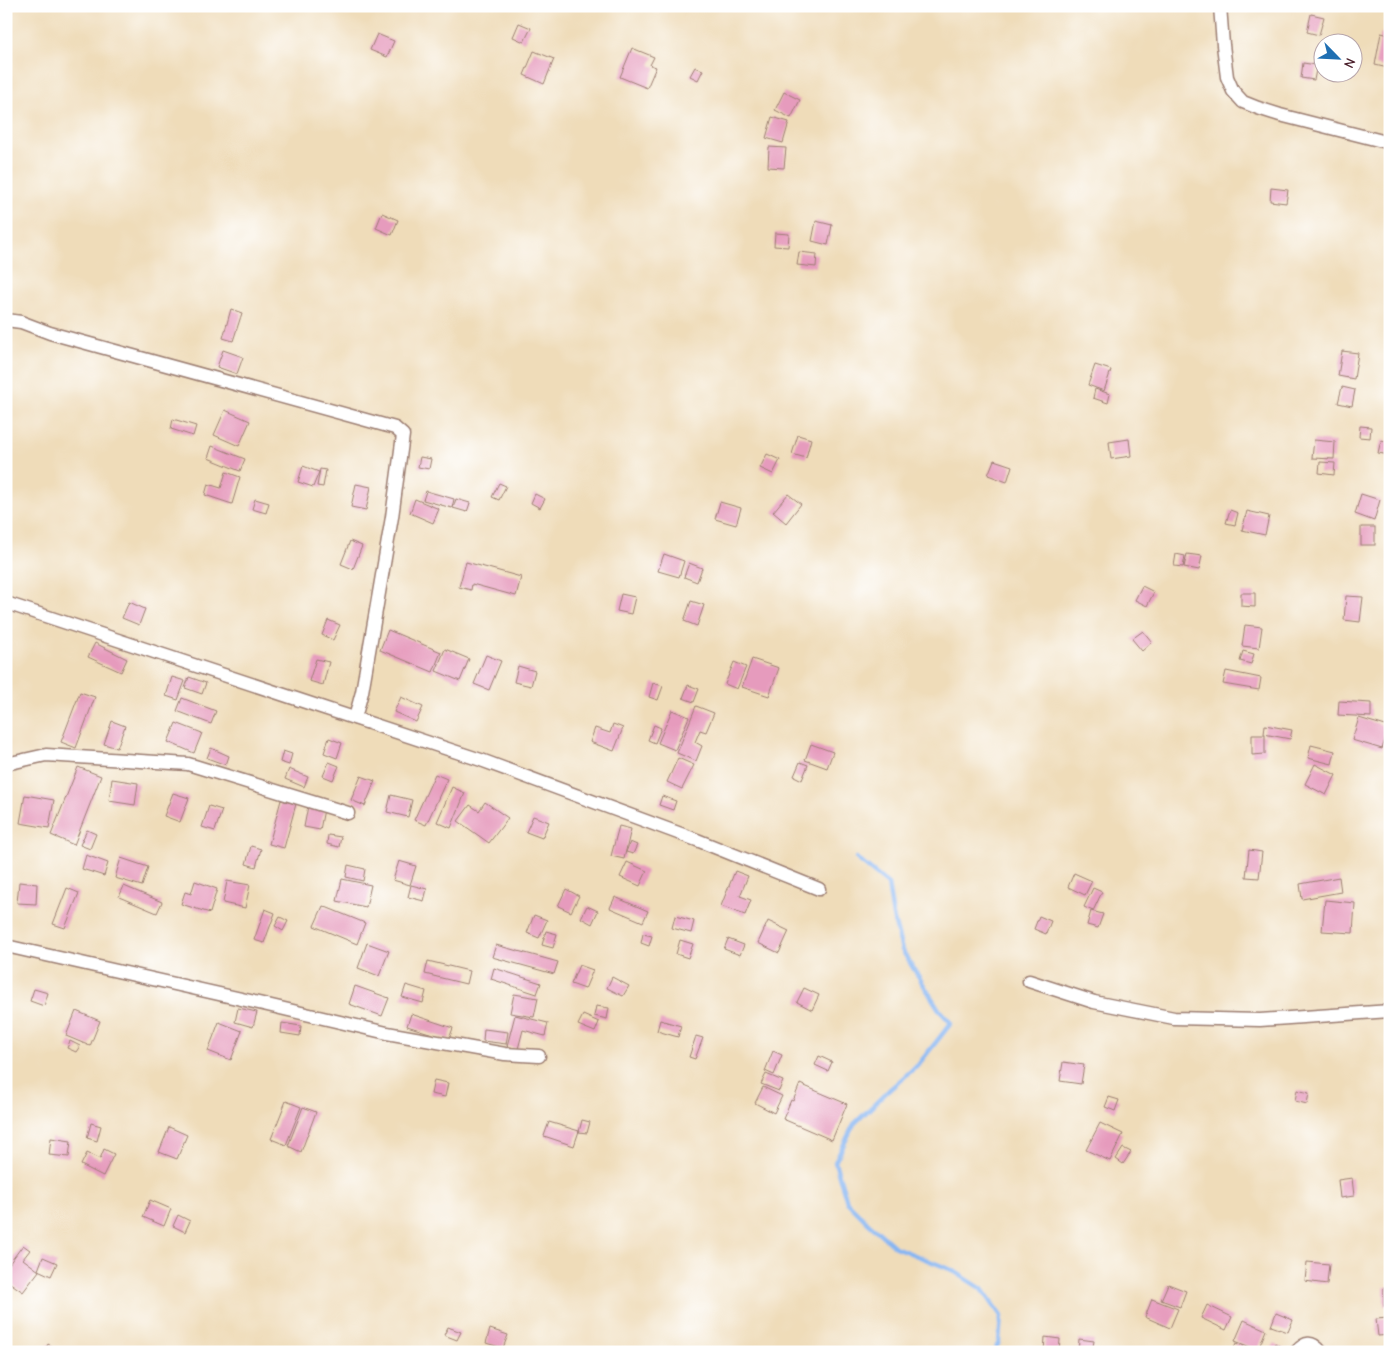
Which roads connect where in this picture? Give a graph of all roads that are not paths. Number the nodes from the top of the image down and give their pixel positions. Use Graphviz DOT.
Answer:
graph roads {
  1 [pos="1220,6"];
  2 [pos="1390,143"];
  3 [pos="6,320"];
  4 [pos="6,603"];
  5 [pos="355,718"];
  6 [pos="6,764"];
  7 [pos="348,813"];
  8 [pos="819,890"];
  9 [pos="6,946"];
  10 [pos="1029,981"];
  11 [pos="1390,1010"];
  12 [pos="539,1056"];
  13 [pos="1296,1352"];
  14 [pos="1321,1352"];
  1 -- 2 [label="street"];
  3 -- 5 [label="street"];
  4 -- 5 [label="street"];
  5 -- 8 [label="street"];
  6 -- 7 [label="street"];
  9 -- 12 [label="street"];
  10 -- 11 [label="street"];
  13 -- 14 [label="street"];
}
